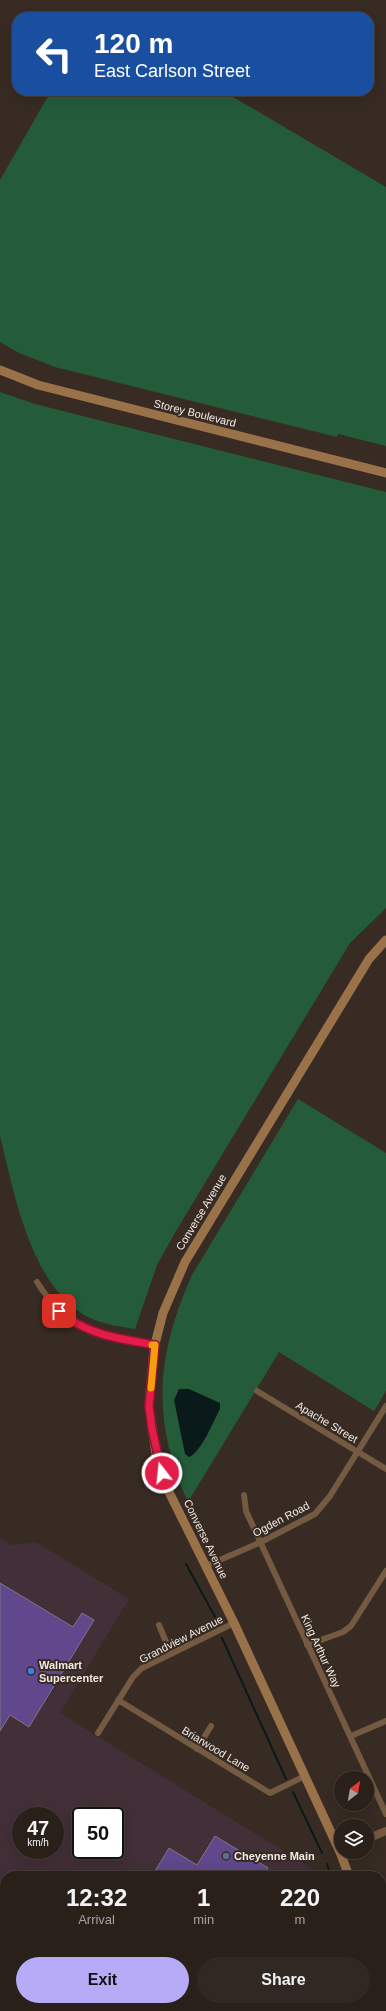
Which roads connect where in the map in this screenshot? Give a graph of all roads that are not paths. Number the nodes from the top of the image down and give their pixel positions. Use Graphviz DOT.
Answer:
graph roads {
  1 [pos="0,370"];
  2 [pos="386,474"];
  3 [pos="386,940"];
  4 [pos="38,1282"];
  5 [pos="155,1345"];
  6 [pos="257,1391"];
  7 [pos="386,1406"];
  8 [pos="357,1452"];
  9 [pos="386,1470"];
  10 [pos="244,1495"];
  11 [pos="261,1542"];
  12 [pos="206,1566"];
  13 [pos="386,1571"];
  14 [pos="234,1623"];
  15 [pos="159,1625"];
  16 [pos="307,1645"];
  17 [pos="171,1654"];
  18 [pos="118,1700"];
  19 [pos="386,1720"];
  20 [pos="211,1726"];
  21 [pos="98,1733"];
  22 [pos="351,1736"];
  23 [pos="197,1749"];
  24 [pos="305,1776"];
  25 [pos="386,1814"];
  26 [pos="386,1831"];
  27 [pos="374,1837"];
  28 [pos="334,1839"];
  29 [pos="343,1859"];
  30 [pos="347,1871"];
  1 -- 2 [label="main road, Storey Boulevard"];
  3 -- 5 [label="main road, Converse Avenue"];
  4 -- 5 [label="street"];
  5 -- 12 [label="main road, Converse Avenue"];
  6 -- 8 [label="street, Apache Street"];
  7 -- 8 [label="street, Ogden Road"];
  8 -- 9 [label="street, Apache Street"];
  8 -- 11 [label="street, Ogden Road"];
  10 -- 11 [label="street, King Arthur Way"];
  11 -- 12 [label="street, Ogden Road"];
  11 -- 16 [label="street, King Arthur Way"];
  12 -- 14 [label="main road, Converse Avenue"];
  13 -- 16 [label="street"];
  14 -- 17 [label="street, Grandview Avenue"];
  14 -- 24 [label="main road, Converse Avenue"];
  15 -- 17 [label="street"];
  16 -- 22 [label="street, King Arthur Way"];
  17 -- 18 [label="street, Grandview Avenue"];
  18 -- 21 [label="street, Grandview Avenue"];
  18 -- 23 [label="street, Briarwood Lane"];
  19 -- 22 [label="street"];
  20 -- 23 [label="street"];
  22 -- 25 [label="street, King Arthur Way"];
  23 -- 24 [label="street, Briarwood Lane"];
  24 -- 28 [label="main road, Converse Avenue"];
  26 -- 27 [label="street"];
  29 -- 30 [label="main road, Converse Avenue"];
}
